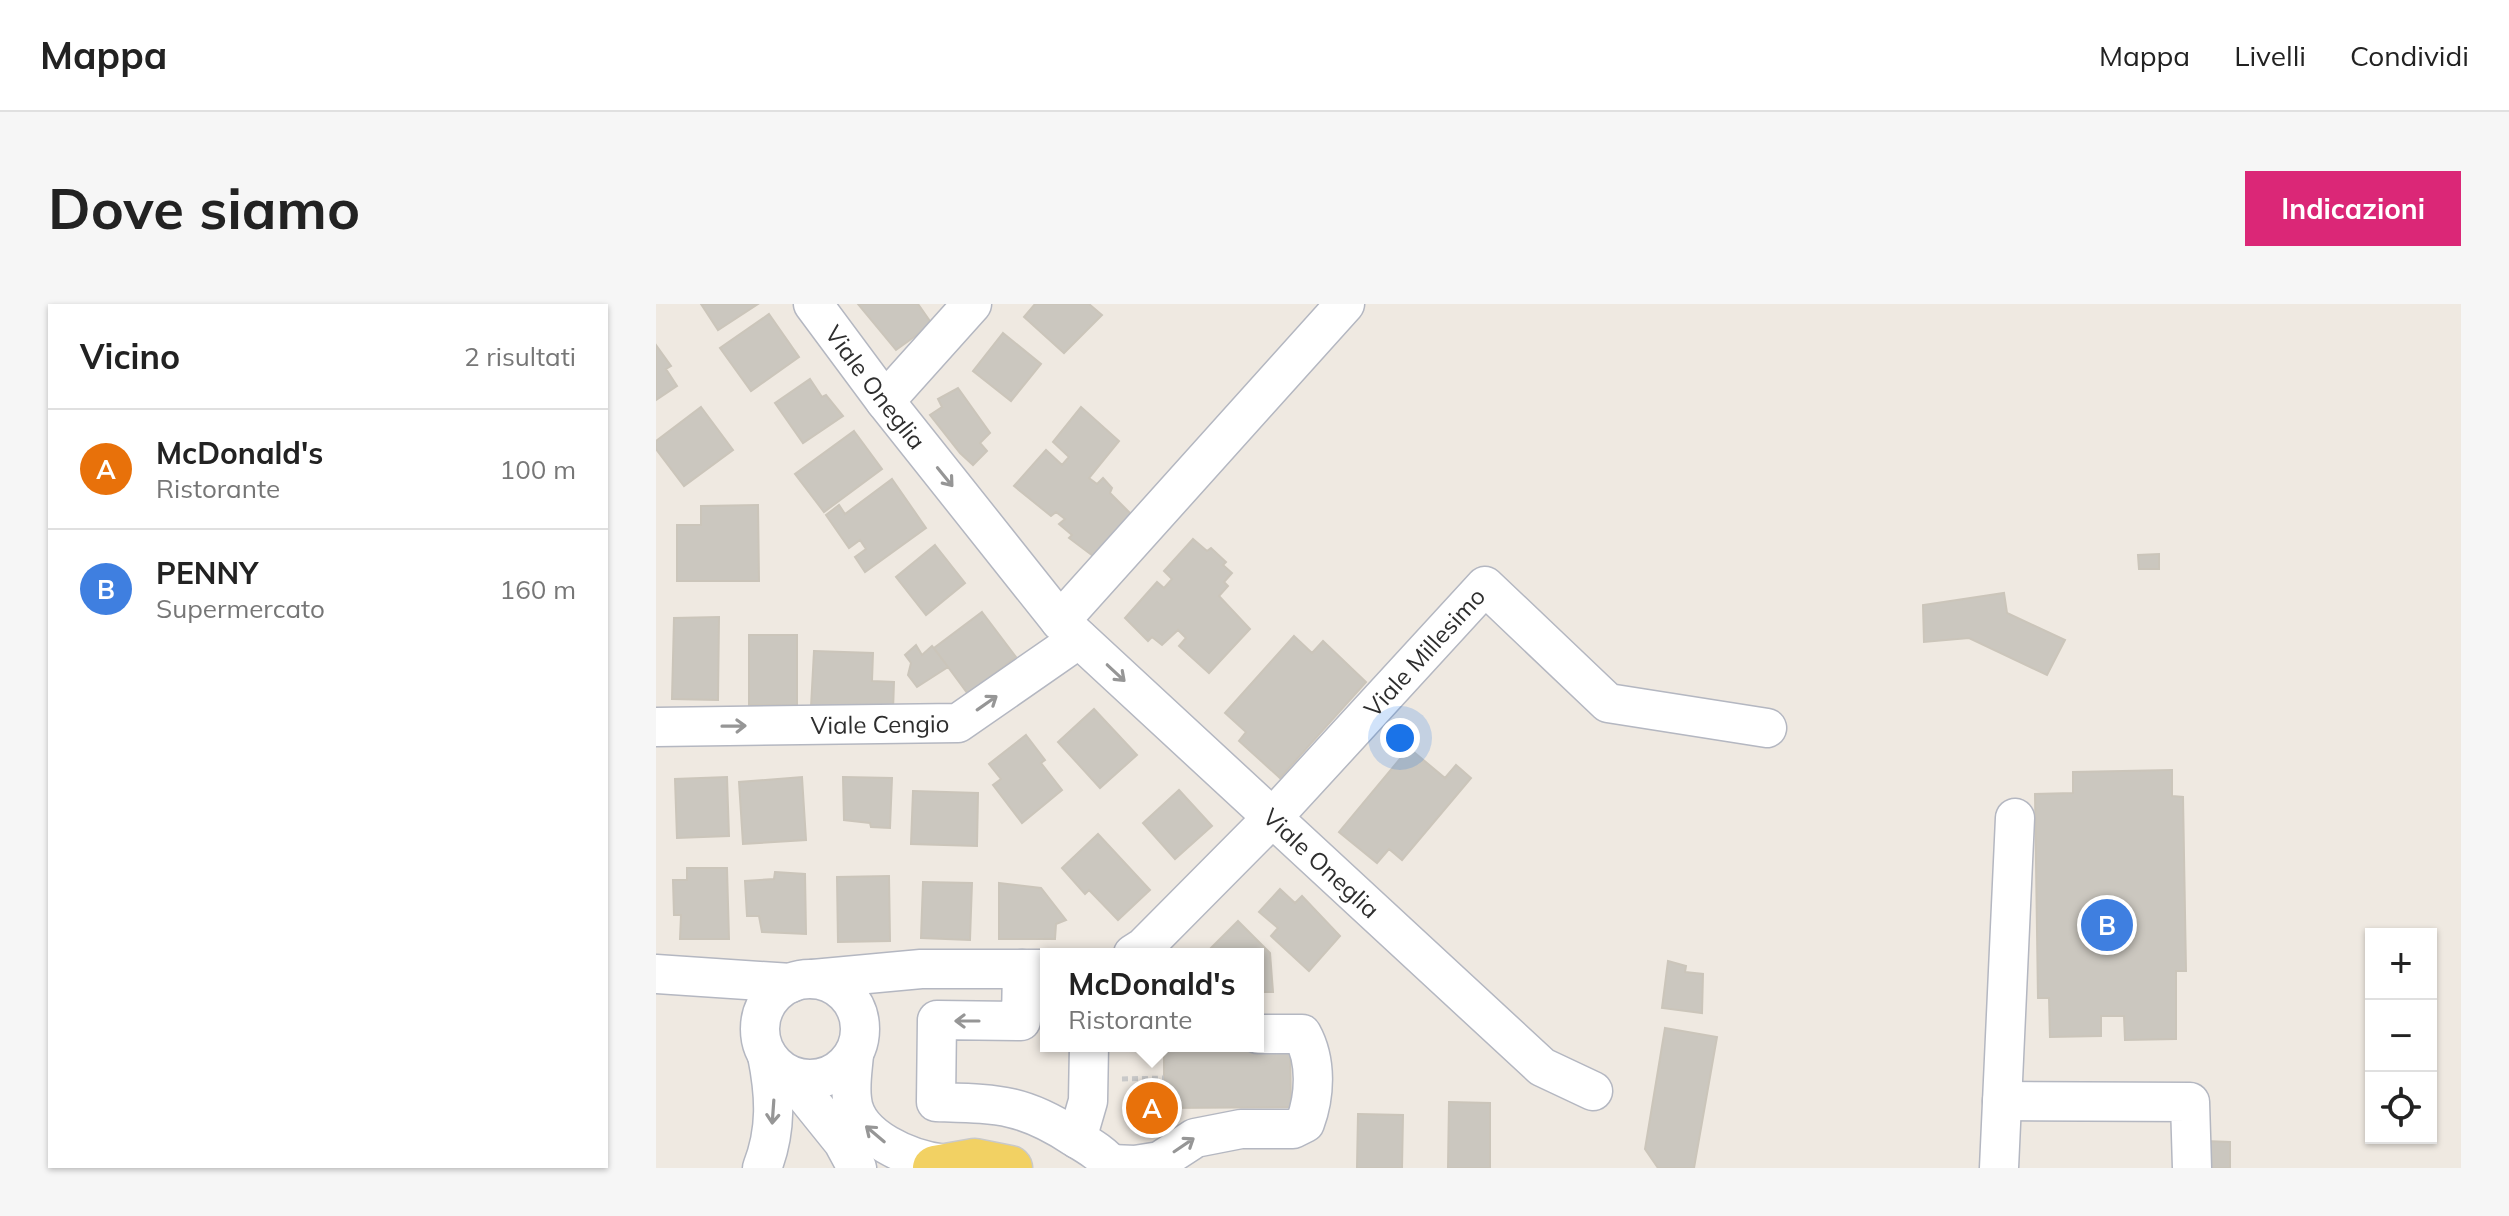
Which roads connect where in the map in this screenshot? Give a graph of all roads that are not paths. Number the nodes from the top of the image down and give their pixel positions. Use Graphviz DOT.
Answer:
graph roads {
  1 [pos="813,304"];
  2 [pos="972,304"];
  3 [pos="1345,304"];
  4 [pos="885,401"];
  5 [pos="1069,630"];
  6 [pos="656,727"];
  7 [pos="1767,728"];
  8 [pos="1273,817"];
  9 [pos="2015,818"];
  10 [pos="1142,948"];
  11 [pos="921,969"];
  12 [pos="1034,969"];
  13 [pos="663,974"];
  14 [pos="802,981"];
  15 [pos="1034,1021"];
  16 [pos="1264,1034"];
  17 [pos="857,1036"];
  18 [pos="772,1055"];
  19 [pos="1089,1062"];
  20 [pos="1593,1091"];
  21 [pos="2002,1101"];
  22 [pos="1077,1139"];
  23 [pos="940,1166"];
  24 [pos="1112,1166"];
  25 [pos="762,1168"];
  26 [pos="857,1168"];
  27 [pos="1010,1168"];
  28 [pos="1999,1168"];
  29 [pos="2192,1168"];
  1 -- 4 [label="street, Viale Oneglia"];
  2 -- 4 [label="street"];
  3 -- 5 [label="street"];
  4 -- 5 [label="street, Viale Oneglia, one-way"];
  6 -- 5 [label="street, Viale Cengio, one-way"];
  5 -- 8 [label="street, Viale Oneglia, one-way"];
  7 -- 8 [label="street, Viale Millesimo"];
  8 -- 10 [label="street, Viale Millesimo"];
  8 -- 20 [label="street, Viale Oneglia"];
  9 -- 21 [label="street"];
  11 -- 12 [label="street"];
  11 -- 14 [label="street"];
  11 -- 17 [label="street"];
  12 -- 15 [label="street"];
  13 -- 14 [label="street"];
  13 -- 18 [label="street"];
  14 -- 17 [label="street"];
  14 -- 18 [label="street"];
  15 -- 22 [label="street, one-way"];
  24 -- 16 [label="street, one-way"];
  17 -- 18 [label="street"];
  23 -- 17 [label="street, one-way"];
  18 -- 25 [label="street, one-way"];
  18 -- 26 [label="street"];
  19 -- 22 [label="street"];
  21 -- 28 [label="street"];
  21 -- 29 [label="street"];
  22 -- 24 [label="street"];
  23 -- 27 [label="main road"];
}
